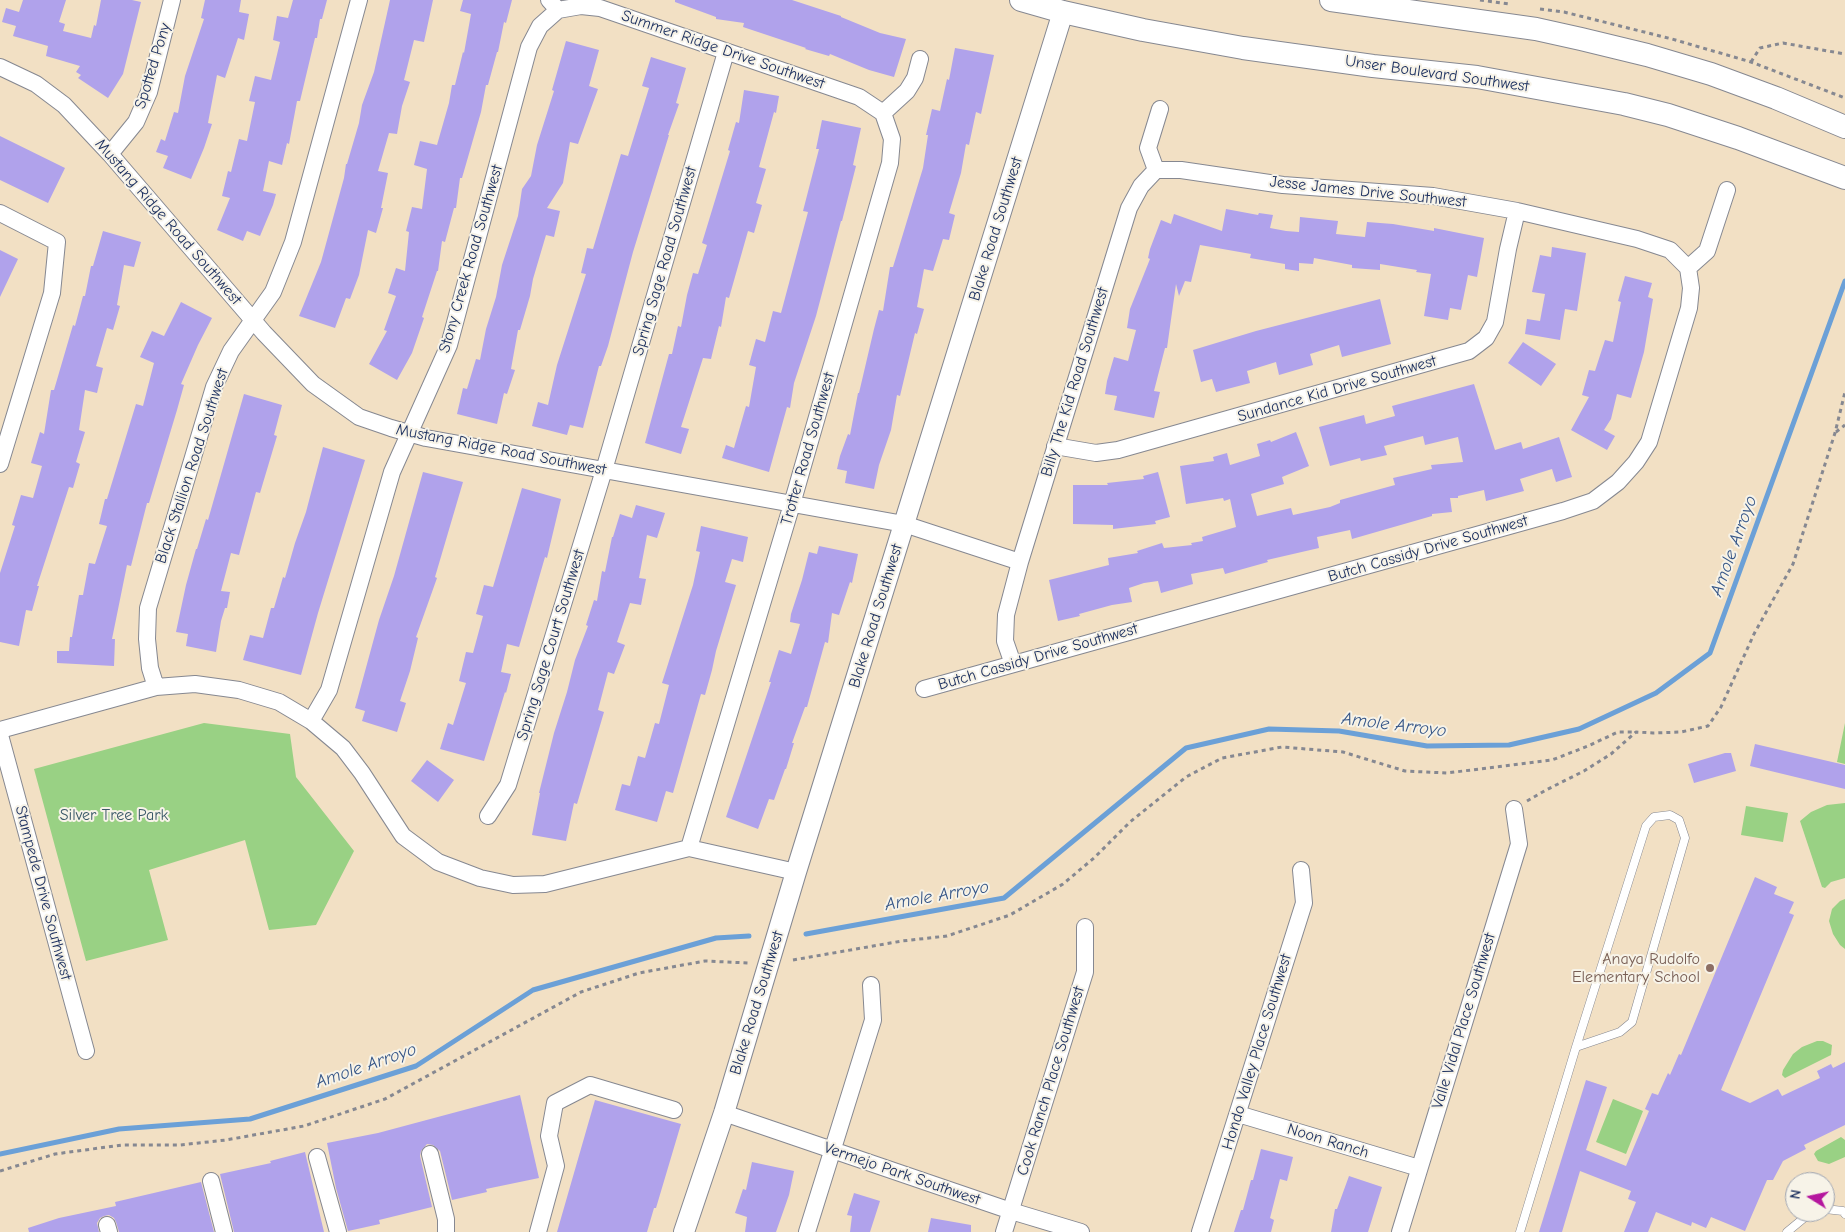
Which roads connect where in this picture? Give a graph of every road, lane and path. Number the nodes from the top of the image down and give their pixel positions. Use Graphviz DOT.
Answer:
graph roads {
  1 [pos="172,0"];
  2 [pos="359,0"];
  3 [pos="1021,0"];
  4 [pos="1331,0"];
  5 [pos="553,5"];
  6 [pos="1065,6"];
  7 [pos="726,52"];
  8 [pos="1845,54"];
  9 [pos="920,59"];
  10 [pos="1751,62"];
  11 [pos="0,67"];
  12 [pos="1160,109"];
  13 [pos="884,114"];
  14 [pos="1845,127"];
  15 [pos="110,154"];
  16 [pos="1156,170"];
  17 [pos="1845,178"];
  18 [pos="1727,190"];
  19 [pos="1517,211"];
  20 [pos="0,213"];
  21 [pos="1688,268"];
  22 [pos="253,320"];
  23 [pos="1845,392"];
  24 [pos="1845,424"];
  25 [pos="1835,433"];
  26 [pos="408,434"];
  27 [pos="1055,446"];
  28 [pos="0,464"];
  29 [pos="604,470"];
  30 [pos="792,504"];
  31 [pos="904,524"];
  32 [pos="1020,562"];
  33 [pos="1013,664"];
  34 [pos="156,687"];
  35 [pos="924,689"];
  36 [pos="311,721"];
  37 [pos="0,730"];
  38 [pos="1636,732"];
  39 [pos="0,735"];
  40 [pos="1514,809"];
  41 [pos="488,816"];
  42 [pos="689,848"];
  43 [pos="1301,870"];
  44 [pos="796,872"];
  45 [pos="1085,927"];
  46 [pos="794,960"];
  47 [pos="748,963"];
  48 [pos="871,985"];
  49 [pos="1576,1047"];
  50 [pos="86,1051"];
  51 [pos="674,1110"];
  52 [pos="724,1113"];
  53 [pos="1238,1114"];
  54 [pos="832,1150"];
  55 [pos="430,1154"];
  56 [pos="317,1157"];
  57 [pos="1419,1168"];
  58 [pos="0,1171"];
  59 [pos="210,1182"];
  60 [pos="1011,1211"];
  61 [pos="1800,1222"];
  62 [pos="224,1232"];
  63 [pos="338,1232"];
  64 [pos="446,1232"];
  65 [pos="538,1232"];
  66 [pos="684,1232"];
  67 [pos="807,1232"];
  68 [pos="1004,1232"];
  69 [pos="1081,1232"];
  70 [pos="1200,1232"];
  71 [pos="1400,1232"];
  72 [pos="1520,1232"];
  73 [pos="1788,1232"];
  1 -- 15 [label="street, Spotted Pony"];
  2 -- 22 [label="street, Black Stallion Road Southwest"];
  3 -- 6 [label="main road, Unser Boulevard Southwest"];
  4 -- 14 [label="main road"];
  5 -- 7 [label="street, Summer Ridge Drive Southwest"];
  5 -- 26 [label="street, Stony Creek Road Southwest"];
  6 -- 17 [label="main road, Unser Boulevard Southwest"];
  6 -- 31 [label="street, Blake Road Southwest"];
  7 -- 13 [label="street, Summer Ridge Drive Southwest"];
  7 -- 29 [label="street, Spring Sage Road Southwest"];
  8 -- 10 [label="path"];
  9 -- 13 [label="street"];
  11 -- 15 [label="street, Mustang Ridge Road Southwest"];
  12 -- 16 [label="street"];
  13 -- 30 [label="street, Trotter Road Southwest"];
  15 -- 22 [label="street, Mustang Ridge Road Southwest"];
  16 -- 19 [label="street, Jesse James Drive Southwest"];
  16 -- 27 [label="street, Billy The Kid Road Southwest"];
  18 -- 21 [label="street"];
  19 -- 21 [label="street, Jesse James Drive Southwest"];
  19 -- 27 [label="street, Sundance Kid Drive Southwest"];
  20 -- 28 [label="street"];
  21 -- 33 [label="street, Butch Cassidy Drive Southwest"];
  22 -- 26 [label="street, Mustang Ridge Road Southwest"];
  22 -- 34 [label="street, Black Stallion Road Southwest"];
  23 -- 25 [label="path"];
  24 -- 25 [label="path"];
  25 -- 38 [label="path"];
  26 -- 29 [label="street, Mustang Ridge Road Southwest"];
  26 -- 36 [label="street, Stony Creek Road Southwest"];
  27 -- 32 [label="street, Billy The Kid Road Southwest"];
  29 -- 30 [label="street, Mustang Ridge Road Southwest"];
  29 -- 41 [label="street, Spring Sage Court Southwest"];
  30 -- 31 [label="street, Mustang Ridge Road Southwest"];
  30 -- 42 [label="street, Trotter Road Southwest"];
  31 -- 32 [label="street, Mustang Ridge Road Southwest"];
  31 -- 44 [label="street, Blake Road Southwest"];
  32 -- 33 [label="street, Billy The Kid Road Southwest"];
  33 -- 35 [label="street, Butch Cassidy Drive Southwest"];
  34 -- 36 [label="street"];
  34 -- 37 [label="street"];
  36 -- 42 [label="street"];
  38 -- 40 [label="path"];
  38 -- 46 [label="path"];
  39 -- 50 [label="street, Stampede Drive Southwest"];
  40 -- 57 [label="street, Valle Vidal Place Southwest"];
  42 -- 44 [label="street"];
  43 -- 53 [label="street, Hondo Valley Place Southwest"];
  44 -- 52 [label="street, Blake Road Southwest"];
  45 -- 60 [label="street, Cook Ranch Place Southwest"];
  47 -- 58 [label="path"];
  48 -- 54 [label="street"];
  49 -- 49 [label="lane"];
  49 -- 72 [label="lane"];
  51 -- 65 [label="street"];
  52 -- 54 [label="street, Vermejo Park Southwest"];
  52 -- 66 [label="street, Blake Road Southwest"];
  53 -- 57 [label="street, Noon Ranch"];
  53 -- 70 [label="street, Hondo Valley Place Southwest"];
  54 -- 60 [label="street, Vermejo Park Southwest"];
  54 -- 67 [label="street"];
  55 -- 64 [label="street"];
  56 -- 63 [label="street"];
  57 -- 71 [label="street, Valle Vidal Place Southwest"];
  59 -- 62 [label="street"];
  60 -- 68 [label="street, Cook Ranch Place Southwest"];
  60 -- 69 [label="street, Vermejo Park Southwest"];
  61 -- 73 [label="lane"];
}
